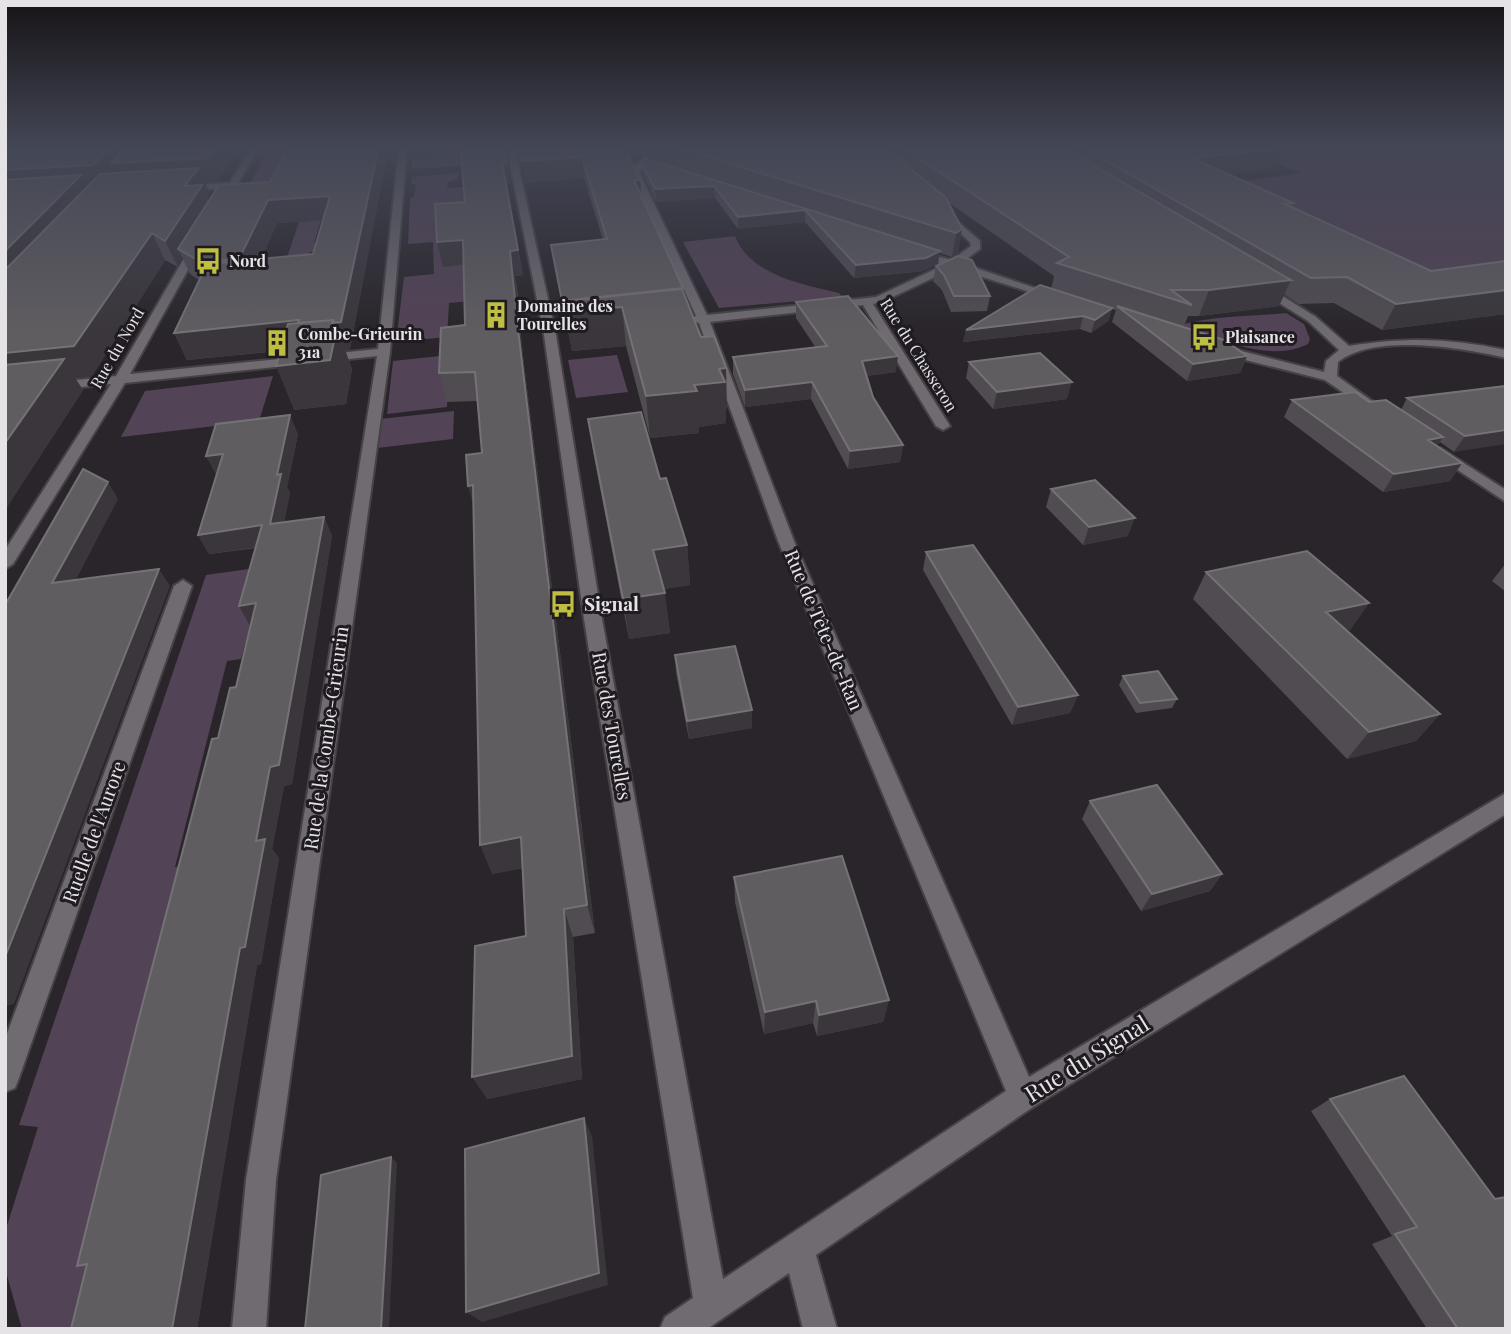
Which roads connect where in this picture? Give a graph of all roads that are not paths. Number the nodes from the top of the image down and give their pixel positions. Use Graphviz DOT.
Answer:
graph roads {
  1 [pos="397,209"];
  2 [pos="525,209"];
  3 [pos="652,209"];
  4 [pos="940,209"];
  5 [pos="205,230"];
  6 [pos="901,247"];
  7 [pos="954,264"];
  8 [pos="1255,284"];
  9 [pos="1064,300"];
  10 [pos="866,301"];
  11 [pos="703,319"];
  12 [pos="678,322"];
  13 [pos="1207,346"];
  14 [pos="1346,350"];
  15 [pos="384,352"];
  16 [pos="1506,354"];
  17 [pos="1330,377"];
  18 [pos="120,380"];
  19 [pos="5,391"];
  20 [pos="1385,415"];
  21 [pos="943,426"];
  22 [pos="1429,445"];
  23 [pos="1506,497"];
  24 [pos="5,564"];
  25 [pos="183,586"];
  26 [pos="1506,802"];
  27 [pos="5,1077"];
  28 [pos="1023,1097"];
  29 [pos="797,1248"];
  30 [pos="711,1306"];
  31 [pos="249,1329"];
  32 [pos="677,1329"];
  33 [pos="820,1329"];
  1 -- 15 [label="street, Rue de la Combe-Grieurin"];
  2 -- 30 [label="street, Rue des Tourelles"];
  3 -- 11 [label="street, Rue de Tête-de-Ran"];
  4 -- 7 [label="street"];
  5 -- 18 [label="street, Rue du Nord"];
  6 -- 7 [label="street"];
  7 -- 9 [label="street"];
  7 -- 10 [label="street"];
  8 -- 14 [label="street"];
  10 -- 11 [label="street"];
  10 -- 21 [label="street, Rue du Chasseron"];
  11 -- 12 [label="street"];
  11 -- 28 [label="street, Rue de Tête-de-Ran"];
  13 -- 17 [label="street"];
  14 -- 16 [label="street"];
  14 -- 17 [label="street"];
  15 -- 18 [label="street"];
  15 -- 31 [label="street, Rue de la Combe-Grieurin"];
  17 -- 20 [label="street"];
  18 -- 19 [label="street"];
  18 -- 24 [label="street, Rue du Nord"];
  22 -- 23 [label="street"];
  25 -- 27 [label="street, Ruelle de l'Aurore"];
  26 -- 28 [label="street, Rue du Signal"];
  28 -- 29 [label="street, Rue du Signal"];
  29 -- 30 [label="street, Rue du Signal"];
  29 -- 33 [label="street"];
  30 -- 32 [label="street, Rue du Signal"];
}
